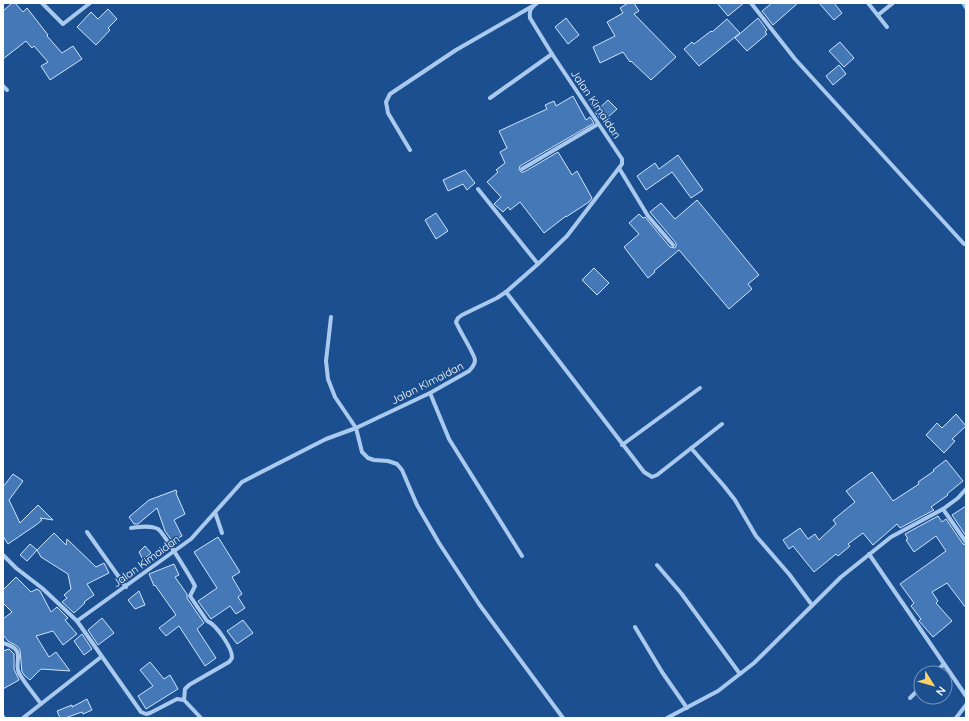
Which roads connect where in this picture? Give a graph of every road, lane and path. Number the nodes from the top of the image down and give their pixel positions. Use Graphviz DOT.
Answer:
graph roads {
  1 [pos="42,3"];
  2 [pos="90,3"];
  3 [pos="537,3"];
  4 [pos="751,3"];
  5 [pos="868,3"];
  6 [pos="893,3"];
  7 [pos="531,7"];
  8 [pos="878,15"];
  9 [pos="887,27"];
  10 [pos="552,54"];
  11 [pos="3,86"];
  12 [pos="7,90"];
  13 [pos="490,98"];
  14 [pos="598,124"];
  15 [pos="410,150"];
  16 [pos="619,168"];
  17 [pos="522,169"];
  18 [pos="478,189"];
  19 [pos="964,244"];
  20 [pos="673,246"];
  21 [pos="538,264"];
  22 [pos="506,292"];
  23 [pos="330,317"];
  24 [pos="700,388"];
  25 [pos="430,393"];
  26 [pos="722,424"];
  27 [pos="356,428"];
  28 [pos="622,445"];
  29 [pos="692,448"];
  30 [pos="966,489"];
  31 [pos="943,509"];
  32 [pos="215,512"];
  33 [pos="131,528"];
  34 [pos="87,532"];
  35 [pos="222,533"];
  36 [pos="966,542"];
  37 [pos="173,552"];
  38 [pos="869,554"];
  39 [pos="3,555"];
  40 [pos="522,556"];
  41 [pos="657,565"];
  42 [pos="126,587"];
  43 [pos="812,605"];
  44 [pos="77,621"];
  45 [pos="635,627"];
  46 [pos="3,643"];
  47 [pos="101,657"];
  48 [pos="944,664"];
  49 [pos="740,674"];
  50 [pos="913,695"];
  51 [pos="966,696"];
  52 [pos="910,698"];
  53 [pos="184,700"];
  54 [pos="41,704"];
  55 [pos="966,705"];
  56 [pos="687,708"];
  57 [pos="23,718"];
  58 [pos="201,718"];
  59 [pos="563,718"];
  60 [pos="667,718"];
  61 [pos="956,718"];
  1 -- 2 [label="street"];
  3 -- 7 [label="street"];
  4 -- 19 [label="street"];
  5 -- 8 [label="street"];
  6 -- 8 [label="street"];
  7 -- 10 [label="street, Jalan Kimaidan"];
  7 -- 15 [label="street"];
  8 -- 9 [label="street"];
  10 -- 13 [label="street"];
  10 -- 14 [label="street, Jalan Kimaidan"];
  11 -- 12 [label="street"];
  14 -- 16 [label="street, Jalan Kimaidan"];
  14 -- 17 [label="street"];
  16 -- 20 [label="street"];
  16 -- 21 [label="street, Jalan Kimaidan"];
  18 -- 21 [label="street"];
  21 -- 22 [label="street, Jalan Kimaidan"];
  22 -- 25 [label="street, Jalan Kimaidan"];
  22 -- 28 [label="street"];
  23 -- 27 [label="street"];
  24 -- 28 [label="street"];
  25 -- 27 [label="street, Jalan Kimaidan"];
  25 -- 40 [label="street"];
  26 -- 29 [label="street"];
  27 -- 32 [label="street, Jalan Kimaidan"];
  27 -- 59 [label="street"];
  28 -- 29 [label="street"];
  29 -- 43 [label="street"];
  30 -- 31 [label="street"];
  31 -- 36 [label="street"];
  31 -- 38 [label="street"];
  32 -- 35 [label="street"];
  32 -- 37 [label="street, Jalan Kimaidan"];
  33 -- 37 [label="street"];
  34 -- 42 [label="street"];
  37 -- 42 [label="street, Jalan Kimaidan"];
  37 -- 53 [label="street"];
  38 -- 43 [label="street"];
  38 -- 48 [label="street"];
  39 -- 44 [label="street"];
  41 -- 49 [label="street"];
  42 -- 44 [label="street, Jalan Kimaidan"];
  43 -- 49 [label="street"];
  44 -- 47 [label="street"];
  45 -- 56 [label="street"];
  46 -- 54 [label="street"];
  47 -- 53 [label="street"];
  47 -- 54 [label="street"];
  48 -- 51 [label="street"];
  49 -- 56 [label="street"];
  50 -- 52 [label="street"];
  53 -- 58 [label="street"];
  54 -- 57 [label="street"];
  55 -- 61 [label="street"];
  56 -- 60 [label="street"];
}
